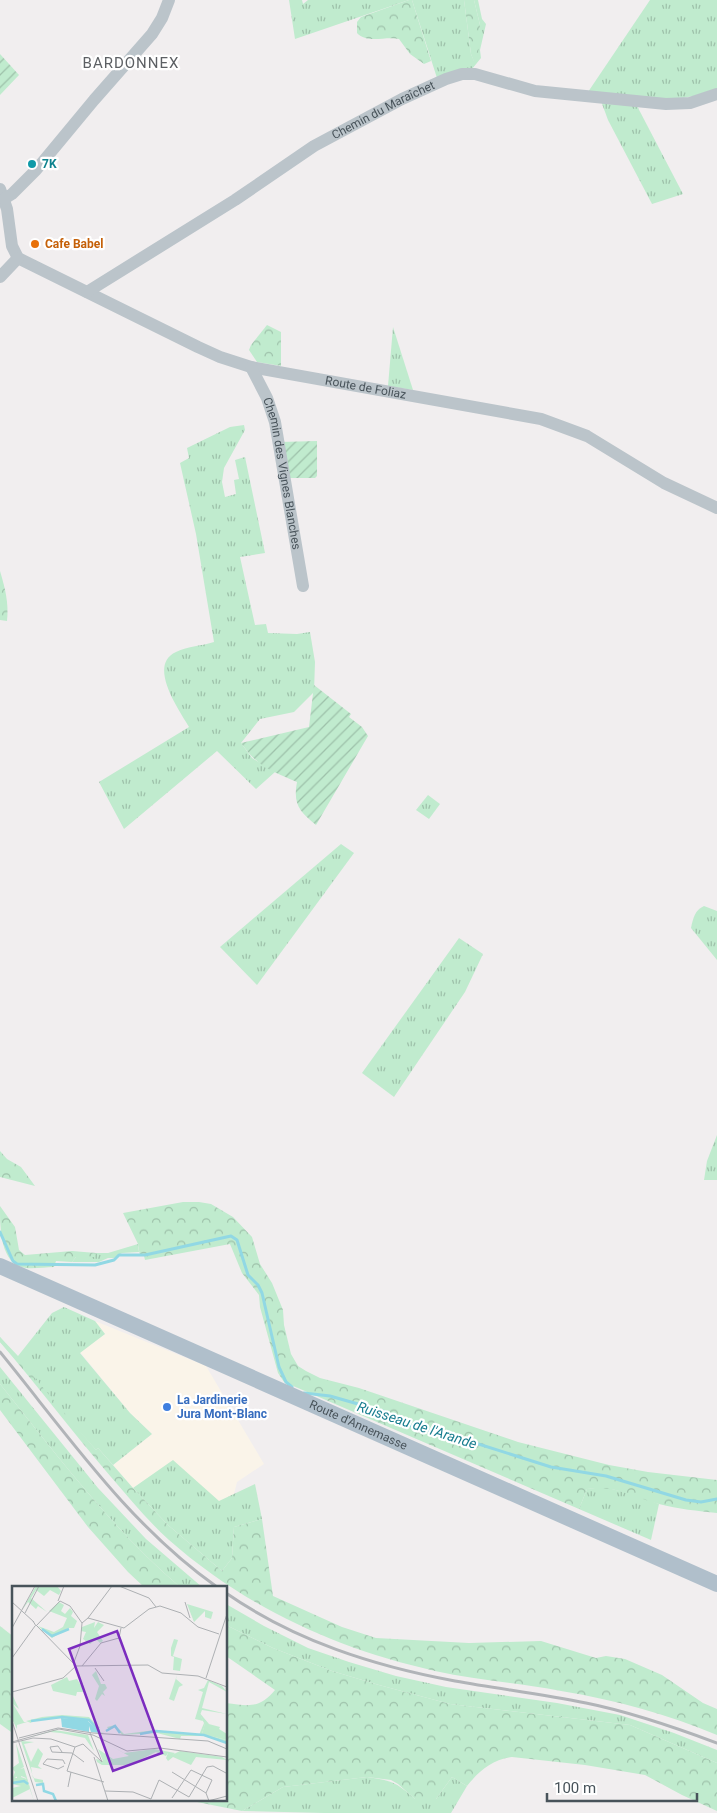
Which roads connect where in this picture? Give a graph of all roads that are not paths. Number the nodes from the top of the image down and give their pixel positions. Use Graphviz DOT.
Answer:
graph roads {
  1 [pos="169,0"];
  2 [pos="717,94"];
  3 [pos="1,196"];
  4 [pos="18,258"];
  5 [pos="0,277"];
  6 [pos="87,292"];
  7 [pos="251,366"];
  8 [pos="717,508"];
  9 [pos="304,586"];
  10 [pos="0,1266"];
  11 [pos="717,1584"];
  1 -- 3 [label="street"];
  2 -- 6 [label="street, Chemin du Maraîchet"];
  3 -- 4 [label="street"];
  4 -- 5 [label="street"];
  4 -- 6 [label="street, Route de Foliaz"];
  6 -- 7 [label="street, Route de Foliaz"];
  7 -- 8 [label="street, Route de Foliaz"];
  7 -- 9 [label="street, Chemin des Vignes Blanches"];
  10 -- 11 [label="main road, Route d'Annemasse"];
}
